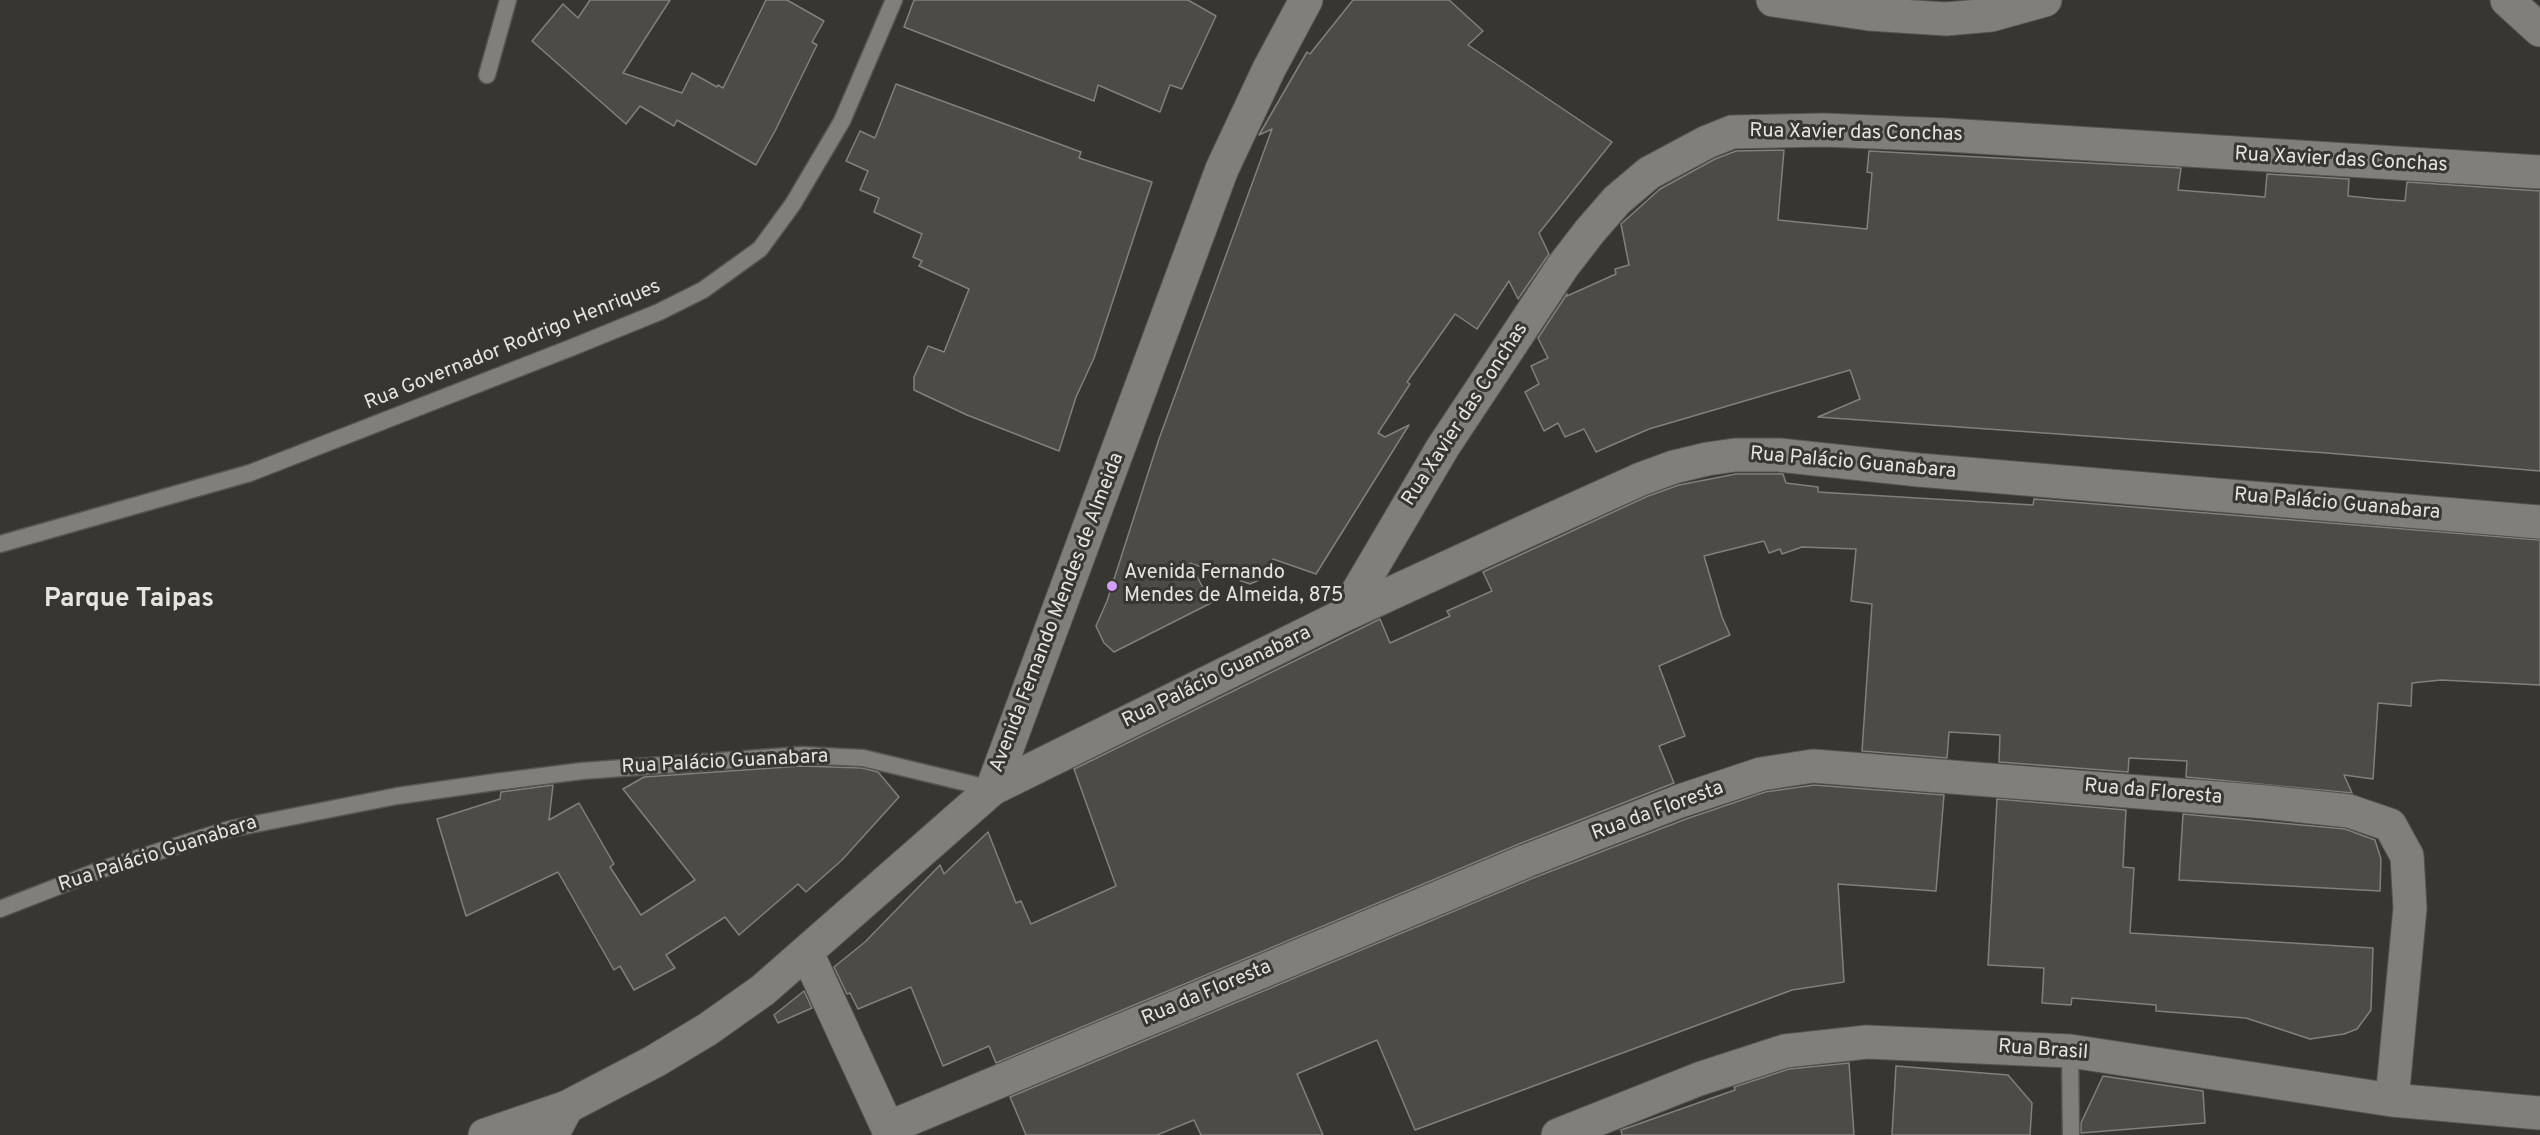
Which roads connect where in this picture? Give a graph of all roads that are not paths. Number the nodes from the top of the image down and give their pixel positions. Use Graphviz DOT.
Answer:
graph roads {
  1 [pos="508,0"];
  2 [pos="894,0"];
  3 [pos="1306,0"];
  4 [pos="1773,0"];
  5 [pos="2045,0"];
  6 [pos="2507,0"];
  7 [pos="2540,30"];
  8 [pos="487,75"];
  9 [pos="2540,172"];
  10 [pos="2540,522"];
  11 [pos="0,544"];
  12 [pos="1344,615"];
  13 [pos="992,789"];
  14 [pos="0,909"];
  15 [pos="807,953"];
  16 [pos="2070,1051"];
  17 [pos="2392,1100"];
  18 [pos="567,1107"];
  19 [pos="2540,1113"];
  20 [pos="890,1131"];
  21 [pos="485,1135"];
  22 [pos="552,1135"];
  23 [pos="1558,1135"];
  24 [pos="2071,1135"];
  1 -- 8 [label="lane"];
  2 -- 11 [label="lane, Rua Governador Rodrigo Henriques"];
  3 -- 13 [label="street, Avenida Fernando Mendes de Almeida"];
  4 -- 5 [label="street"];
  6 -- 7 [label="street"];
  9 -- 12 [label="street, Rua Xavier das Conchas"];
  10 -- 12 [label="street, Rua Palácio Guanabara"];
  12 -- 13 [label="street, Rua Palácio Guanabara"];
  13 -- 14 [label="lane, Rua Palácio Guanabara"];
  13 -- 15 [label="street, Avenida Fernando Mendes de Almeida"];
  15 -- 18 [label="street, Avenida Fernando Mendes de Almeida"];
  15 -- 20 [label="street, Rua da Floresta"];
  16 -- 17 [label="street, Rua Brasil"];
  16 -- 23 [label="street, Rua Brasil"];
  16 -- 24 [label="lane"];
  17 -- 19 [label="street, Rua Brasil"];
  17 -- 20 [label="street, Rua da Floresta"];
  18 -- 21 [label="street, Avenida Fernando Mendes de Almeida"];
  18 -- 22 [label="street"];
}
